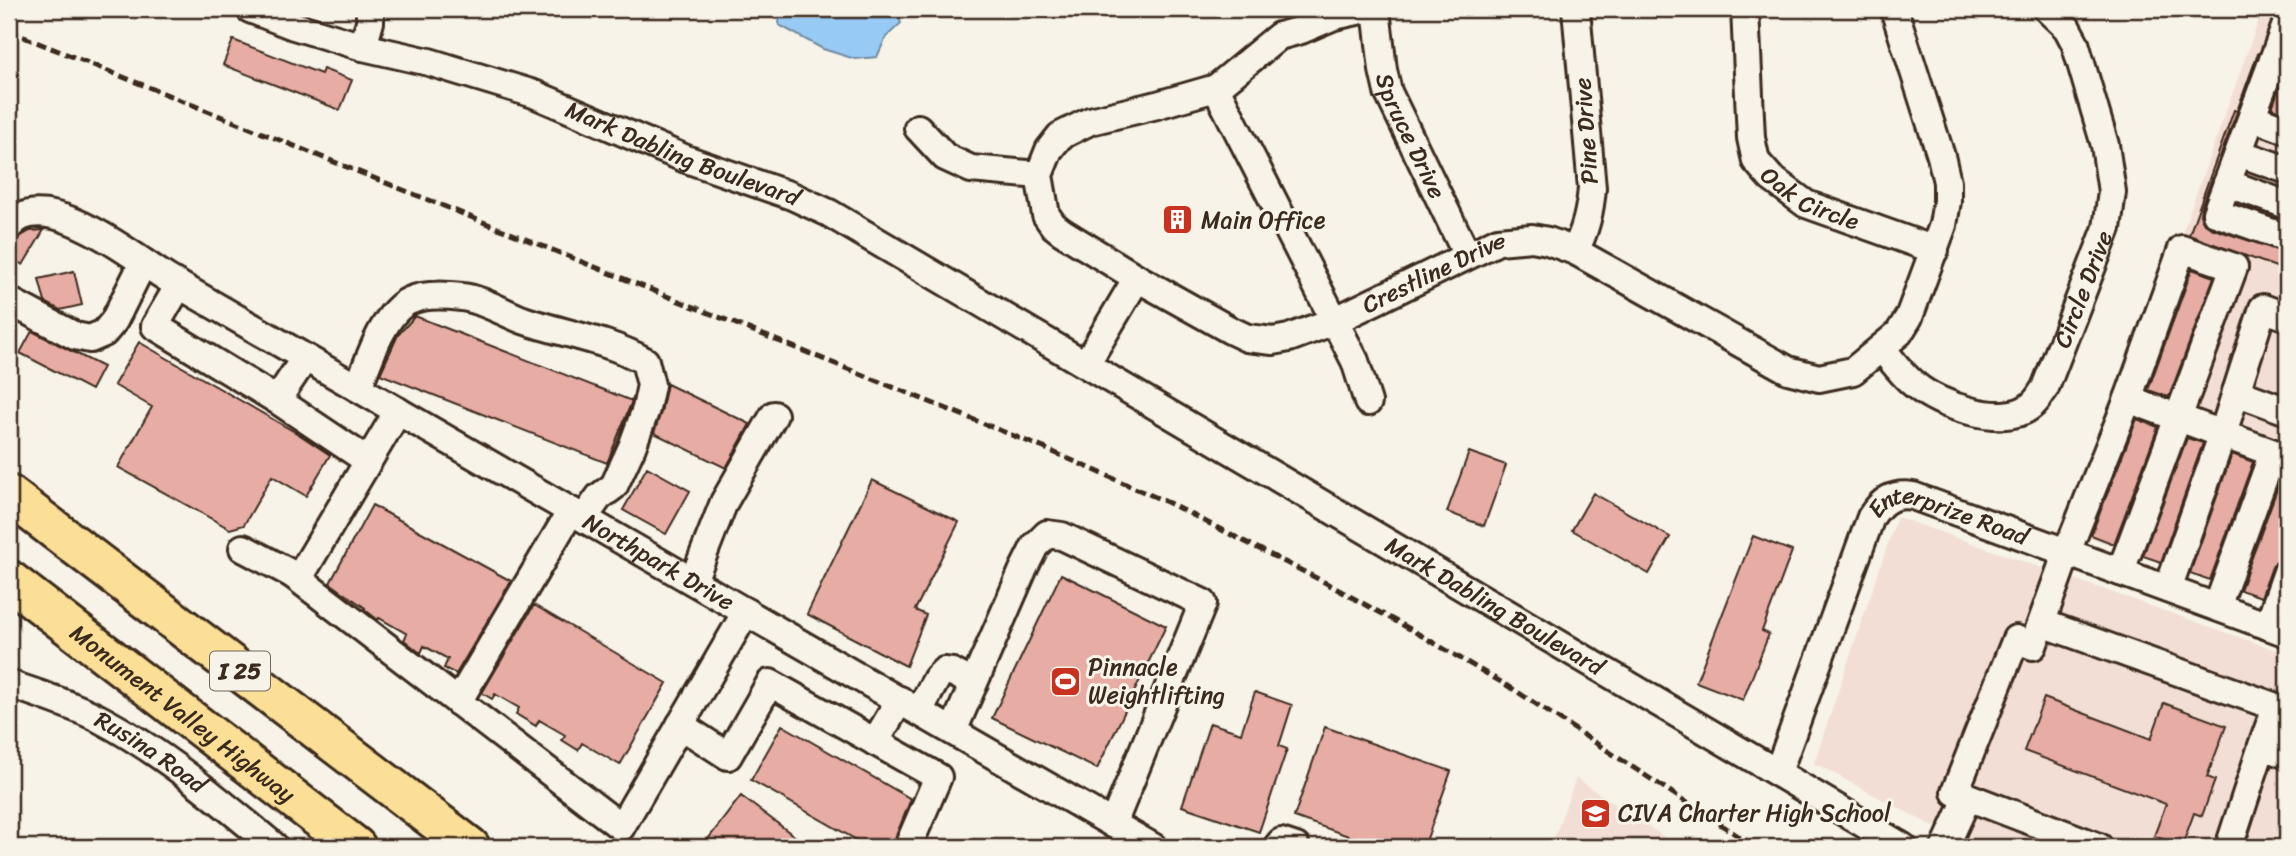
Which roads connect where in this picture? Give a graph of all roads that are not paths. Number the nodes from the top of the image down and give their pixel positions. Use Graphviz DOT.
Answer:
graph roads {
  1 [pos="250,9"];
  2 [pos="370,9"];
  3 [pos="1367,9"];
  4 [pos="1376,9"];
  5 [pos="1576,9"];
  6 [pos="1745,9"];
  7 [pos="1894,9"];
  8 [pos="2057,11"];
  9 [pos="2287,22"];
  10 [pos="363,47"];
  11 [pos="2282,52"];
  12 [pos="2276,85"];
  13 [pos="1216,88"];
  14 [pos="2252,117"];
  15 [pos="918,128"];
  16 [pos="2287,130"];
  17 [pos="2239,153"];
  18 [pos="2287,170"];
  19 [pos="1039,175"];
  20 [pos="2227,183"];
  21 [pos="2287,205"];
  22 [pos="9,227"];
  23 [pos="2287,238"];
  24 [pos="1935,250"];
  25 [pos="1575,251"];
  26 [pos="1467,255"];
  27 [pos="143,263"];
  28 [pos="1137,278"];
  29 [pos="173,281"];
  30 [pos="9,302"];
  31 [pos="2287,317"];
  32 [pos="1334,321"];
  33 [pos="302,346"];
  34 [pos="1882,348"];
  35 [pos="1086,365"];
  36 [pos="358,388"];
  37 [pos="2236,392"];
  38 [pos="2127,399"];
  39 [pos="277,400"];
  40 [pos="1368,402"];
  41 [pos="398,411"];
  42 [pos="2287,411"];
  43 [pos="774,415"];
  44 [pos="2178,417"];
  45 [pos="2223,433"];
  46 [pos="2280,455"];
  47 [pos="368,461"];
  48 [pos="9,495"];
  49 [pos="578,514"];
  50 [pos="243,548"];
  51 [pos="2067,552"];
  52 [pos="2120,572"];
  53 [pos="2287,572"];
  54 [pos="292,574"];
  55 [pos="9,580"];
  56 [pos="693,581"];
  57 [pos="2168,589"];
  58 [pos="2217,607"];
  59 [pos="746,612"];
  60 [pos="2042,622"];
  61 [pos="2277,629"];
  62 [pos="974,683"];
  63 [pos="9,684"];
  64 [pos="458,702"];
  65 [pos="909,706"];
  66 [pos="680,726"];
  67 [pos="953,731"];
  68 [pos="875,742"];
  69 [pos="2262,746"];
  70 [pos="2287,755"];
  71 [pos="1778,772"];
  72 [pos="1968,797"];
  73 [pos="1113,824"];
  74 [pos="910,842"];
  75 [pos="275,847"];
  76 [pos="355,847"];
  77 [pos="470,847"];
  78 [pos="1153,847"];
  79 [pos="1277,847"];
  80 [pos="1296,847"];
  81 [pos="1903,847"];
  82 [pos="1945,847"];
  83 [pos="2099,847"];
  84 [pos="2229,847"];
  1 -- 10 [label="street, Mark Dabling Boulevard"];
  2 -- 10 [label="street"];
  3 -- 13 [label="street"];
  4 -- 26 [label="street, Spruce Drive"];
  5 -- 25 [label="street, Pine Drive"];
  6 -- 24 [label="street, Oak Circle"];
  7 -- 24 [label="street, Crestline Drive"];
  8 -- 34 [label="street, Circle Drive"];
  9 -- 11 [label="street"];
  10 -- 35 [label="street, Mark Dabling Boulevard"];
  11 -- 12 [label="street"];
  12 -- 14 [label="street"];
  13 -- 19 [label="street"];
  13 -- 32 [label="street"];
  14 -- 16 [label="street"];
  14 -- 17 [label="street"];
  15 -- 19 [label="street"];
  17 -- 18 [label="street"];
  17 -- 20 [label="street"];
  19 -- 28 [label="street, Crestline Drive"];
  20 -- 21 [label="street"];
  20 -- 23 [label="street"];
  22 -- 27 [label="street, Northpark Drive"];
  24 -- 34 [label="street, Crestline Drive"];
  25 -- 26 [label="street, Crestline Drive"];
  25 -- 34 [label="street, Crestline Drive"];
  26 -- 32 [label="street, Crestline Drive"];
  27 -- 29 [label="street, Northpark Drive"];
  27 -- 30 [label="street"];
  28 -- 32 [label="street, Crestline Drive"];
  28 -- 35 [label="street"];
  29 -- 33 [label="street, Northpark Drive"];
  29 -- 39 [label="street"];
  31 -- 37 [label="street"];
  32 -- 40 [label="street"];
  33 -- 36 [label="street, Northpark Drive"];
  33 -- 39 [label="street"];
  35 -- 71 [label="street, Mark Dabling Boulevard"];
  36 -- 41 [label="street, Northpark Drive"];
  36 -- 49 [label="street"];
  37 -- 42 [label="street"];
  37 -- 45 [label="street"];
  38 -- 44 [label="street"];
  38 -- 44 [label="street"];
  38 -- 51 [label="street"];
  39 -- 47 [label="street"];
  41 -- 47 [label="street"];
  41 -- 49 [label="street, Northpark Drive"];
  43 -- 56 [label="street"];
  44 -- 45 [label="street"];
  44 -- 52 [label="street"];
  45 -- 46 [label="street"];
  45 -- 57 [label="street"];
  46 -- 58 [label="street"];
  47 -- 54 [label="street"];
  48 -- 77 [label="highway, I 25"];
  49 -- 56 [label="street, Northpark Drive"];
  49 -- 64 [label="street"];
  50 -- 54 [label="street"];
  51 -- 52 [label="street, Enterprize Road"];
  51 -- 60 [label="street"];
  51 -- 71 [label="street, Enterprize Road"];
  52 -- 57 [label="street, Enterprize Road"];
  53 -- 61 [label="street"];
  54 -- 64 [label="street"];
  55 -- 76 [label="highway, Monument Valley Highway / I 25"];
  56 -- 59 [label="street, Northpark Drive"];
  57 -- 58 [label="street, Enterprize Road"];
  58 -- 61 [label="street, Enterprize Road"];
  59 -- 65 [label="street, Northpark Drive"];
  59 -- 66 [label="street"];
  60 -- 69 [label="street"];
  60 -- 72 [label="street"];
  62 -- 65 [label="street"];
  62 -- 67 [label="street"];
  62 -- 73 [label="street"];
  63 -- 75 [label="street, Rusina Road"];
  64 -- 66 [label="street"];
  65 -- 67 [label="street, Northpark Drive"];
  65 -- 68 [label="street"];
  66 -- 68 [label="street"];
  67 -- 73 [label="street, Northpark Drive"];
  68 -- 74 [label="street"];
  69 -- 70 [label="street"];
  69 -- 84 [label="street"];
  71 -- 81 [label="street, Mark Dabling Boulevard"];
  72 -- 82 [label="street"];
  72 -- 83 [label="street"];
  73 -- 78 [label="street, Northpark Drive"];
  79 -- 80 [label="street"];
}
